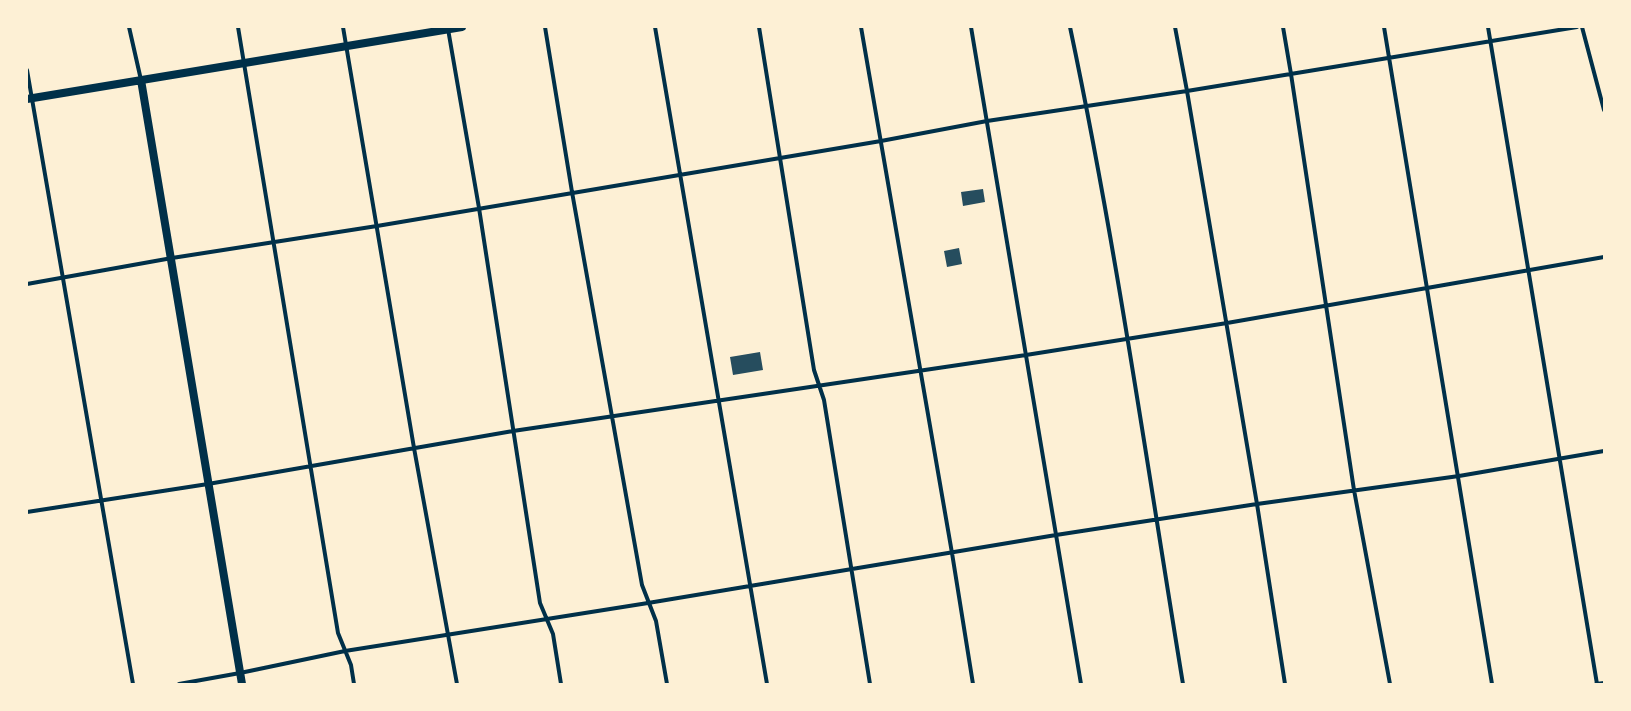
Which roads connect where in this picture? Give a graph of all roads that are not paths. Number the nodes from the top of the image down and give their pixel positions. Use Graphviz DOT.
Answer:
graph roads {
  1 [pos="130,27"];
  2 [pos="238,27"];
  3 [pos="343,27"];
  4 [pos="462,27"];
  5 [pos="545,27"];
  6 [pos="656,27"];
  7 [pos="759,27"];
  8 [pos="861,27"];
  9 [pos="971,27"];
  10 [pos="1070,27"];
  11 [pos="1175,27"];
  12 [pos="1283,27"];
  13 [pos="1384,27"];
  14 [pos="1488,27"];
  15 [pos="1577,27"];
  16 [pos="1582,27"];
  17 [pos="448,28"];
  18 [pos="1490,42"];
  19 [pos="346,47"];
  20 [pos="1390,58"];
  21 [pos="245,63"];
  22 [pos="27,70"];
  23 [pos="1292,74"];
  24 [pos="141,80"];
  25 [pos="1187,91"];
  26 [pos="30,99"];
  27 [pos="1087,106"];
  28 [pos="1604,110"];
  29 [pos="987,121"];
  30 [pos="880,140"];
  31 [pos="780,157"];
  32 [pos="680,174"];
  33 [pos="572,192"];
  34 [pos="479,208"];
  35 [pos="377,226"];
  36 [pos="274,242"];
  37 [pos="1604,257"];
  38 [pos="172,258"];
  39 [pos="1528,270"];
  40 [pos="63,277"];
  41 [pos="27,284"];
  42 [pos="1426,289"];
  43 [pos="1326,306"];
  44 [pos="1227,323"];
  45 [pos="1128,339"];
  46 [pos="1026,355"];
  47 [pos="921,370"];
  48 [pos="818,386"];
  49 [pos="718,401"];
  50 [pos="612,416"];
  51 [pos="513,431"];
  52 [pos="414,448"];
  53 [pos="1604,451"];
  54 [pos="1559,459"];
  55 [pos="311,466"];
  56 [pos="1459,476"];
  57 [pos="208,484"];
  58 [pos="1354,490"];
  59 [pos="102,500"];
  60 [pos="1257,504"];
  61 [pos="27,512"];
  62 [pos="1156,519"];
  63 [pos="1056,535"];
  64 [pos="952,553"];
  65 [pos="852,568"];
  66 [pos="751,586"];
  67 [pos="648,603"];
  68 [pos="548,619"];
  69 [pos="449,636"];
  70 [pos="345,651"];
  71 [pos="240,673"];
  72 [pos="1604,683"];
  73 [pos="133,684"];
  74 [pos="179,684"];
  75 [pos="242,684"];
  76 [pos="354,684"];
  77 [pos="457,684"];
  78 [pos="561,684"];
  79 [pos="667,684"];
  80 [pos="767,684"];
  81 [pos="870,684"];
  82 [pos="973,684"];
  83 [pos="1081,684"];
  84 [pos="1183,684"];
  85 [pos="1285,684"];
  86 [pos="1390,684"];
  87 [pos="1492,684"];
  88 [pos="1597,684"];
  1 -- 24 [label="street"];
  2 -- 21 [label="street"];
  3 -- 19 [label="street"];
  4 -- 17 [label="main road"];
  5 -- 33 [label="street"];
  6 -- 32 [label="street"];
  7 -- 31 [label="street"];
  8 -- 30 [label="street"];
  9 -- 29 [label="street"];
  10 -- 27 [label="street"];
  11 -- 25 [label="street"];
  12 -- 23 [label="street"];
  13 -- 20 [label="street"];
  14 -- 18 [label="street"];
  15 -- 18 [label="street"];
  16 -- 28 [label="street"];
  17 -- 19 [label="main road"];
  17 -- 34 [label="street"];
  18 -- 20 [label="street"];
  18 -- 39 [label="street"];
  19 -- 21 [label="main road"];
  19 -- 35 [label="street"];
  20 -- 23 [label="street"];
  20 -- 42 [label="street"];
  21 -- 24 [label="main road"];
  21 -- 36 [label="street"];
  22 -- 26 [label="street"];
  23 -- 25 [label="street"];
  23 -- 43 [label="street"];
  24 -- 26 [label="main road"];
  24 -- 38 [label="main road"];
  25 -- 27 [label="street"];
  25 -- 44 [label="street"];
  26 -- 40 [label="street"];
  27 -- 29 [label="street"];
  27 -- 45 [label="street"];
  29 -- 30 [label="street"];
  29 -- 46 [label="street"];
  30 -- 31 [label="street"];
  30 -- 47 [label="street"];
  31 -- 32 [label="street"];
  31 -- 48 [label="street"];
  32 -- 33 [label="street"];
  32 -- 49 [label="street"];
  33 -- 34 [label="street"];
  33 -- 50 [label="street"];
  34 -- 35 [label="street"];
  34 -- 51 [label="street"];
  35 -- 36 [label="street"];
  35 -- 52 [label="street"];
  36 -- 38 [label="street"];
  36 -- 55 [label="street"];
  37 -- 39 [label="street"];
  38 -- 40 [label="street"];
  38 -- 57 [label="main road"];
  39 -- 42 [label="street"];
  39 -- 54 [label="street"];
  40 -- 41 [label="street"];
  40 -- 59 [label="street"];
  42 -- 43 [label="street"];
  42 -- 56 [label="street"];
  43 -- 44 [label="street"];
  43 -- 58 [label="street"];
  44 -- 45 [label="street"];
  44 -- 60 [label="street"];
  45 -- 46 [label="street"];
  45 -- 62 [label="street"];
  46 -- 47 [label="street"];
  46 -- 63 [label="street"];
  47 -- 48 [label="street"];
  47 -- 64 [label="street"];
  48 -- 49 [label="street"];
  48 -- 65 [label="street"];
  49 -- 50 [label="street"];
  49 -- 66 [label="street"];
  50 -- 51 [label="street"];
  50 -- 67 [label="street"];
  51 -- 52 [label="street"];
  51 -- 68 [label="street"];
  52 -- 55 [label="street"];
  52 -- 69 [label="street"];
  53 -- 54 [label="street"];
  54 -- 56 [label="street"];
  54 -- 88 [label="street"];
  55 -- 57 [label="street"];
  55 -- 70 [label="street"];
  56 -- 58 [label="street"];
  56 -- 87 [label="street"];
  57 -- 59 [label="street"];
  57 -- 71 [label="main road"];
  58 -- 60 [label="street"];
  58 -- 86 [label="street"];
  59 -- 61 [label="street"];
  59 -- 73 [label="street"];
  60 -- 62 [label="street"];
  60 -- 85 [label="street"];
  62 -- 63 [label="street"];
  62 -- 84 [label="street"];
  63 -- 64 [label="street"];
  63 -- 83 [label="street"];
  64 -- 65 [label="street"];
  64 -- 82 [label="street"];
  65 -- 66 [label="street"];
  65 -- 81 [label="street"];
  66 -- 67 [label="street"];
  66 -- 80 [label="street"];
  67 -- 68 [label="street"];
  67 -- 79 [label="street"];
  68 -- 69 [label="street"];
  68 -- 78 [label="street"];
  69 -- 70 [label="street"];
  69 -- 77 [label="street"];
  70 -- 71 [label="street"];
  70 -- 76 [label="street"];
  71 -- 74 [label="street"];
  71 -- 75 [label="main road"];
  72 -- 88 [label="street"];
}
